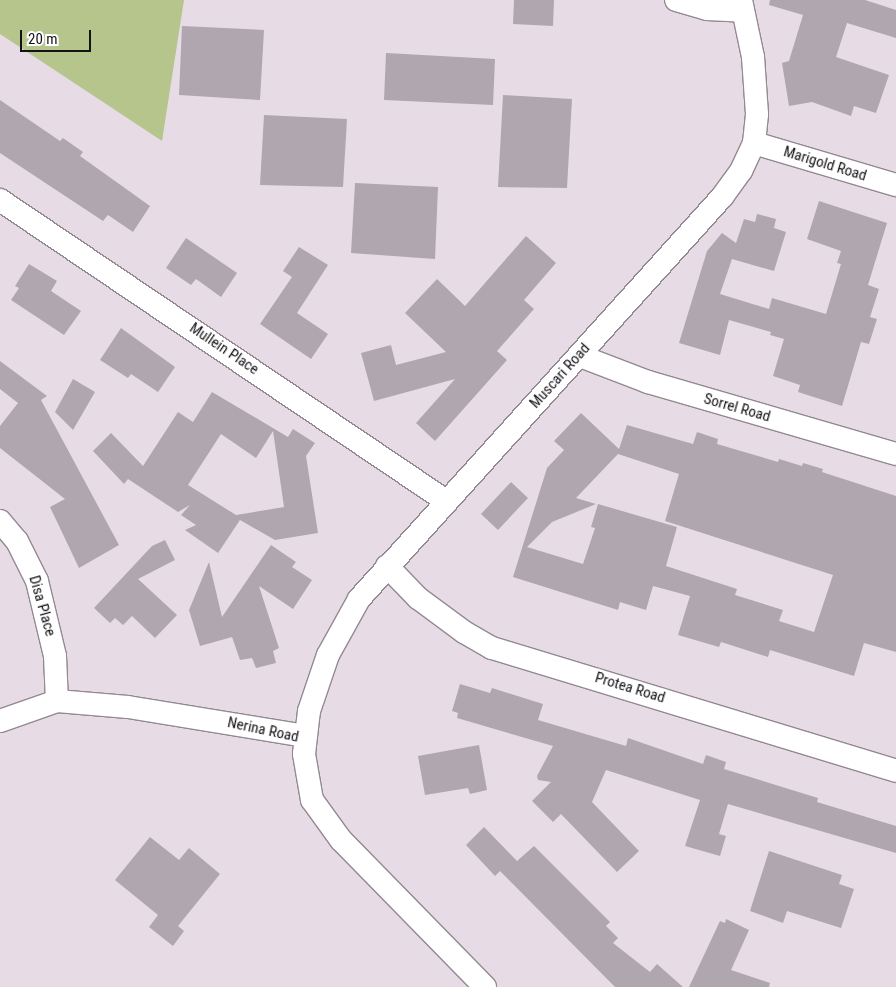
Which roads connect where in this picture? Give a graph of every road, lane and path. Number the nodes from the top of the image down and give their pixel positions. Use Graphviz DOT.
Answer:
graph roads {
  1 [pos="676,0"];
  2 [pos="742,5"];
  3 [pos="754,143"];
  4 [pos="896,185"];
  5 [pos="0,200"];
  6 [pos="580,356"];
  7 [pos="896,454"];
  8 [pos="446,501"];
  9 [pos="0,521"];
  10 [pos="387,566"];
  11 [pos="57,701"];
  12 [pos="0,721"];
  13 [pos="305,736"];
  14 [pos="896,771"];
  15 [pos="485,987"];
  1 -- 2 [label="street"];
  2 -- 3 [label="street, Muscari Road"];
  3 -- 4 [label="street, Marigold Road"];
  3 -- 6 [label="street, Muscari Road"];
  5 -- 8 [label="street, Mullein Place"];
  6 -- 7 [label="street, Sorrel Road"];
  6 -- 8 [label="street, Muscari Road"];
  8 -- 10 [label="street, Muscari Road"];
  9 -- 11 [label="street, Disa Place"];
  10 -- 13 [label="street, Muscari Road"];
  10 -- 14 [label="street, Protea Road"];
  11 -- 12 [label="street, Nerina Road"];
  11 -- 13 [label="street, Nerina Road"];
  13 -- 15 [label="street, Nerina Road"];
}
